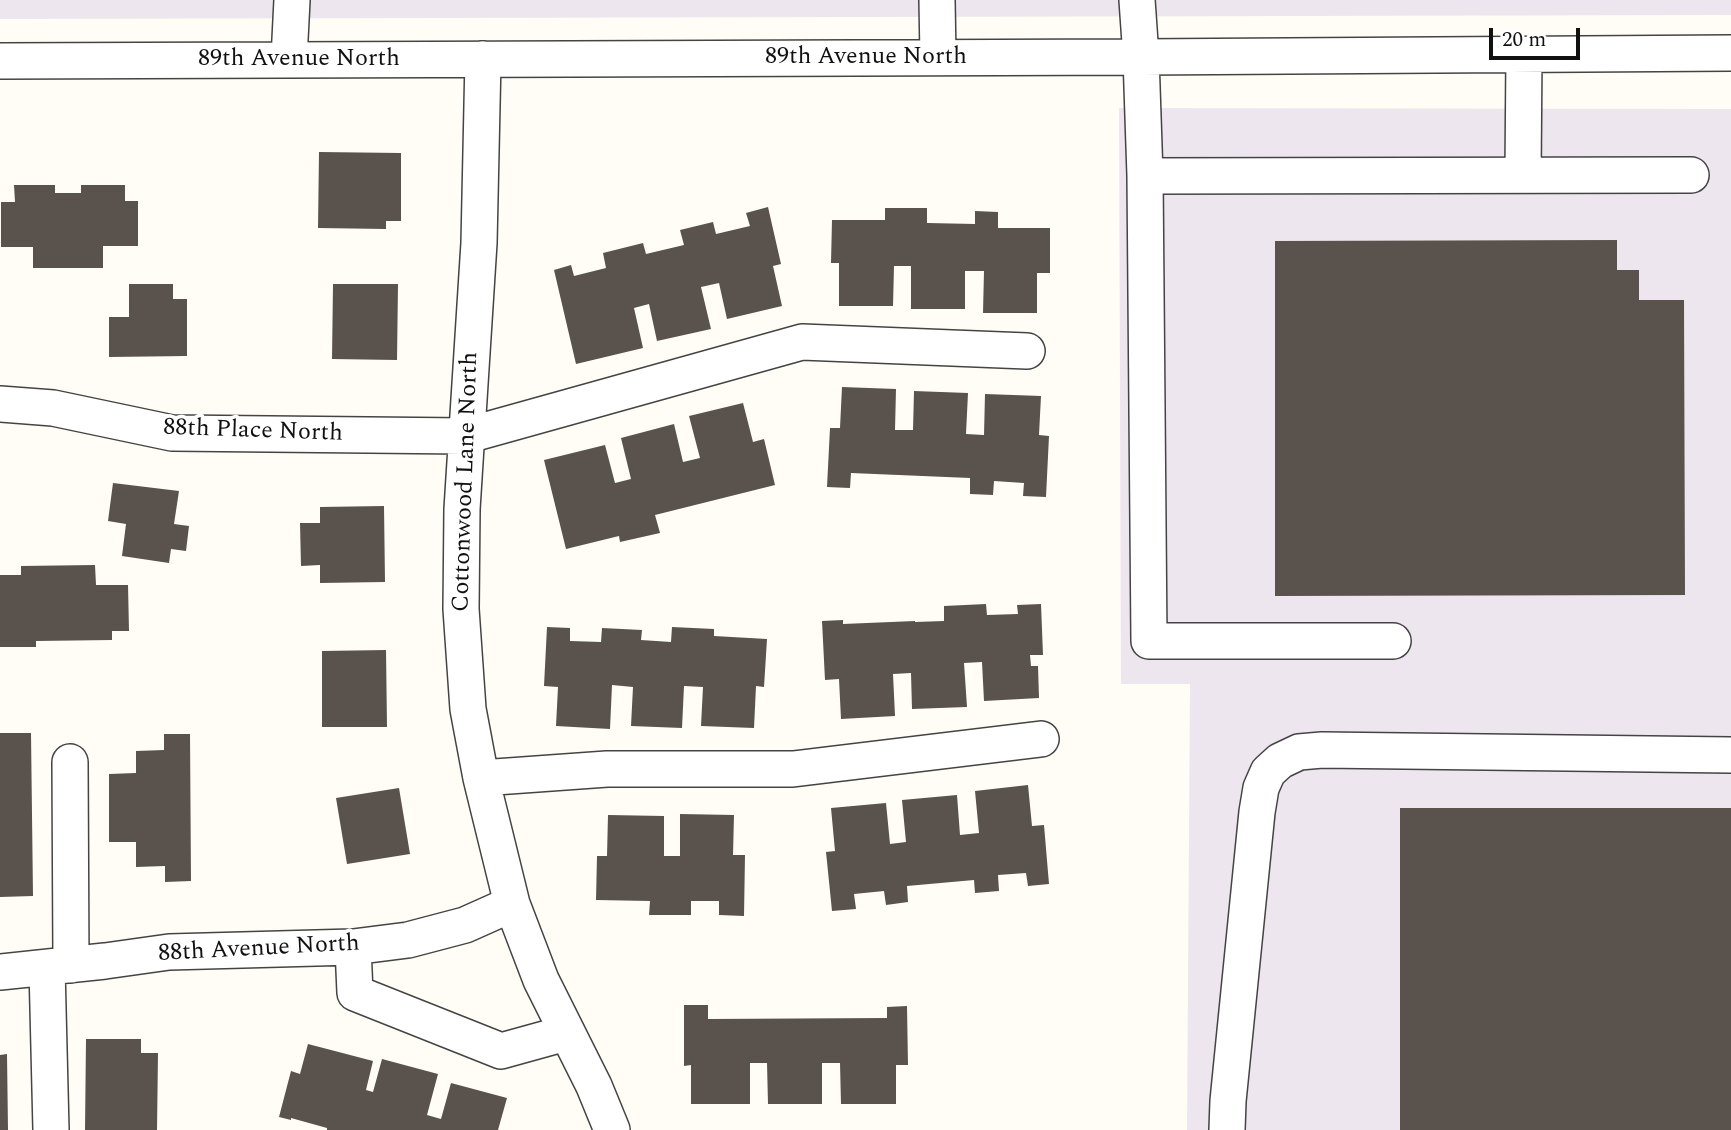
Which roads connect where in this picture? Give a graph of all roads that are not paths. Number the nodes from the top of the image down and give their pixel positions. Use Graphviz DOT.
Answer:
graph roads {
  1 [pos="292,0"];
  2 [pos="937,0"];
  3 [pos="1137,0"];
  4 [pos="1731,53"];
  5 [pos="1524,55"];
  6 [pos="938,57"];
  7 [pos="1141,57"];
  8 [pos="289,60"];
  9 [pos="483,60"];
  10 [pos="0,61"];
  11 [pos="1523,175"];
  12 [pos="1691,175"];
  13 [pos="1145,176"];
  14 [pos="1027,351"];
  15 [pos="0,404"];
  16 [pos="466,436"];
  17 [pos="1393,641"];
  18 [pos="1041,739"];
  19 [pos="1731,755"];
  20 [pos="70,762"];
  21 [pos="481,778"];
  22 [pos="512,904"];
  23 [pos="353,947"];
  24 [pos="59,967"];
  25 [pos="0,972"];
  26 [pos="566,1033"];
  27 [pos="51,1130"];
  28 [pos="612,1130"];
  29 [pos="1227,1130"];
  1 -- 8 [label="street"];
  2 -- 6 [label="street"];
  3 -- 7 [label="street"];
  4 -- 5 [label="street, 89th Avenue North"];
  5 -- 7 [label="street, 89th Avenue North"];
  5 -- 11 [label="street"];
  6 -- 7 [label="street, 89th Avenue North"];
  6 -- 9 [label="street, 89th Avenue North"];
  7 -- 13 [label="street"];
  8 -- 9 [label="street, 89th Avenue North"];
  8 -- 10 [label="street, 89th Avenue North"];
  9 -- 16 [label="street, Cottonwood Lane North"];
  11 -- 12 [label="street"];
  11 -- 13 [label="street"];
  13 -- 17 [label="street"];
  14 -- 16 [label="street, 88th Place North"];
  15 -- 16 [label="street, 88th Place North"];
  16 -- 21 [label="street, Cottonwood Lane North"];
  18 -- 21 [label="street"];
  19 -- 29 [label="street"];
  20 -- 24 [label="street"];
  21 -- 22 [label="street, Cottonwood Lane North"];
  22 -- 23 [label="street, 88th Avenue North"];
  22 -- 26 [label="street, Cottonwood Lane North"];
  23 -- 24 [label="street, 88th Avenue North"];
  23 -- 26 [label="street"];
  24 -- 25 [label="street, 88th Avenue North"];
  24 -- 27 [label="street"];
  26 -- 28 [label="street, Cottonwood Lane North"];
}
